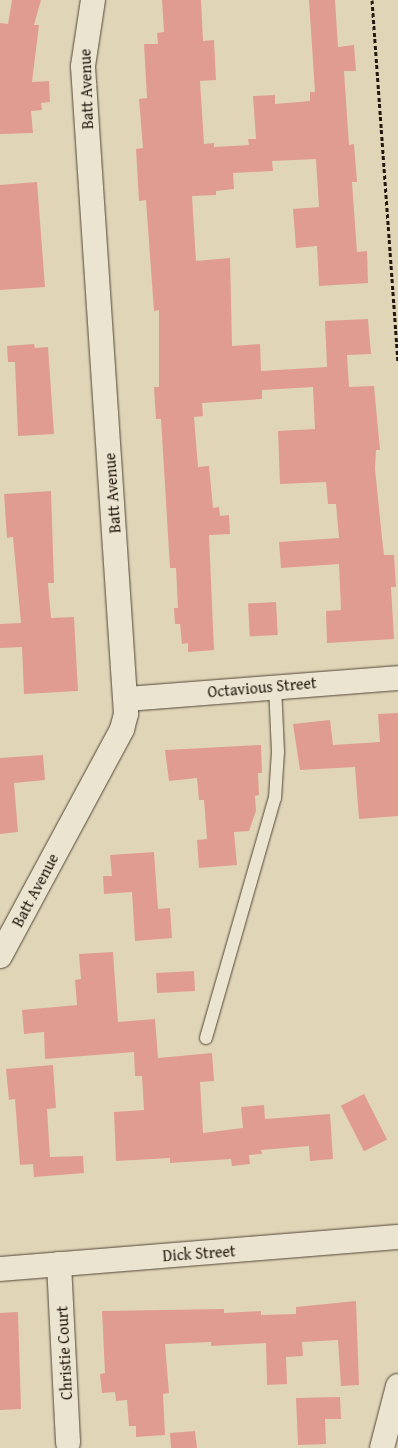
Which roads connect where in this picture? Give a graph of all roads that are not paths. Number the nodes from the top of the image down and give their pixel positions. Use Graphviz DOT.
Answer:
graph roads {
  1 [pos="93,0"];
  2 [pos="398,678"];
  3 [pos="275,685"];
  4 [pos="126,699"];
  5 [pos="0,956"];
  6 [pos="206,1038"];
  7 [pos="398,1238"];
  8 [pos="59,1264"];
  9 [pos="0,1269"];
  10 [pos="398,1386"];
  11 [pos="398,1426"];
  12 [pos="68,1443"];
  13 [pos="382,1448"];
  14 [pos="389,1448"];
  1 -- 4 [label="street, Batt Avenue"];
  2 -- 3 [label="street, Octavious Street"];
  3 -- 4 [label="street, Octavious Street"];
  3 -- 6 [label="lane"];
  4 -- 5 [label="street, Batt Avenue"];
  7 -- 8 [label="street, Dick Street"];
  8 -- 9 [label="street, Dick Street"];
  8 -- 12 [label="street, Christie Court"];
  10 -- 13 [label="street"];
  11 -- 14 [label="street"];
}
